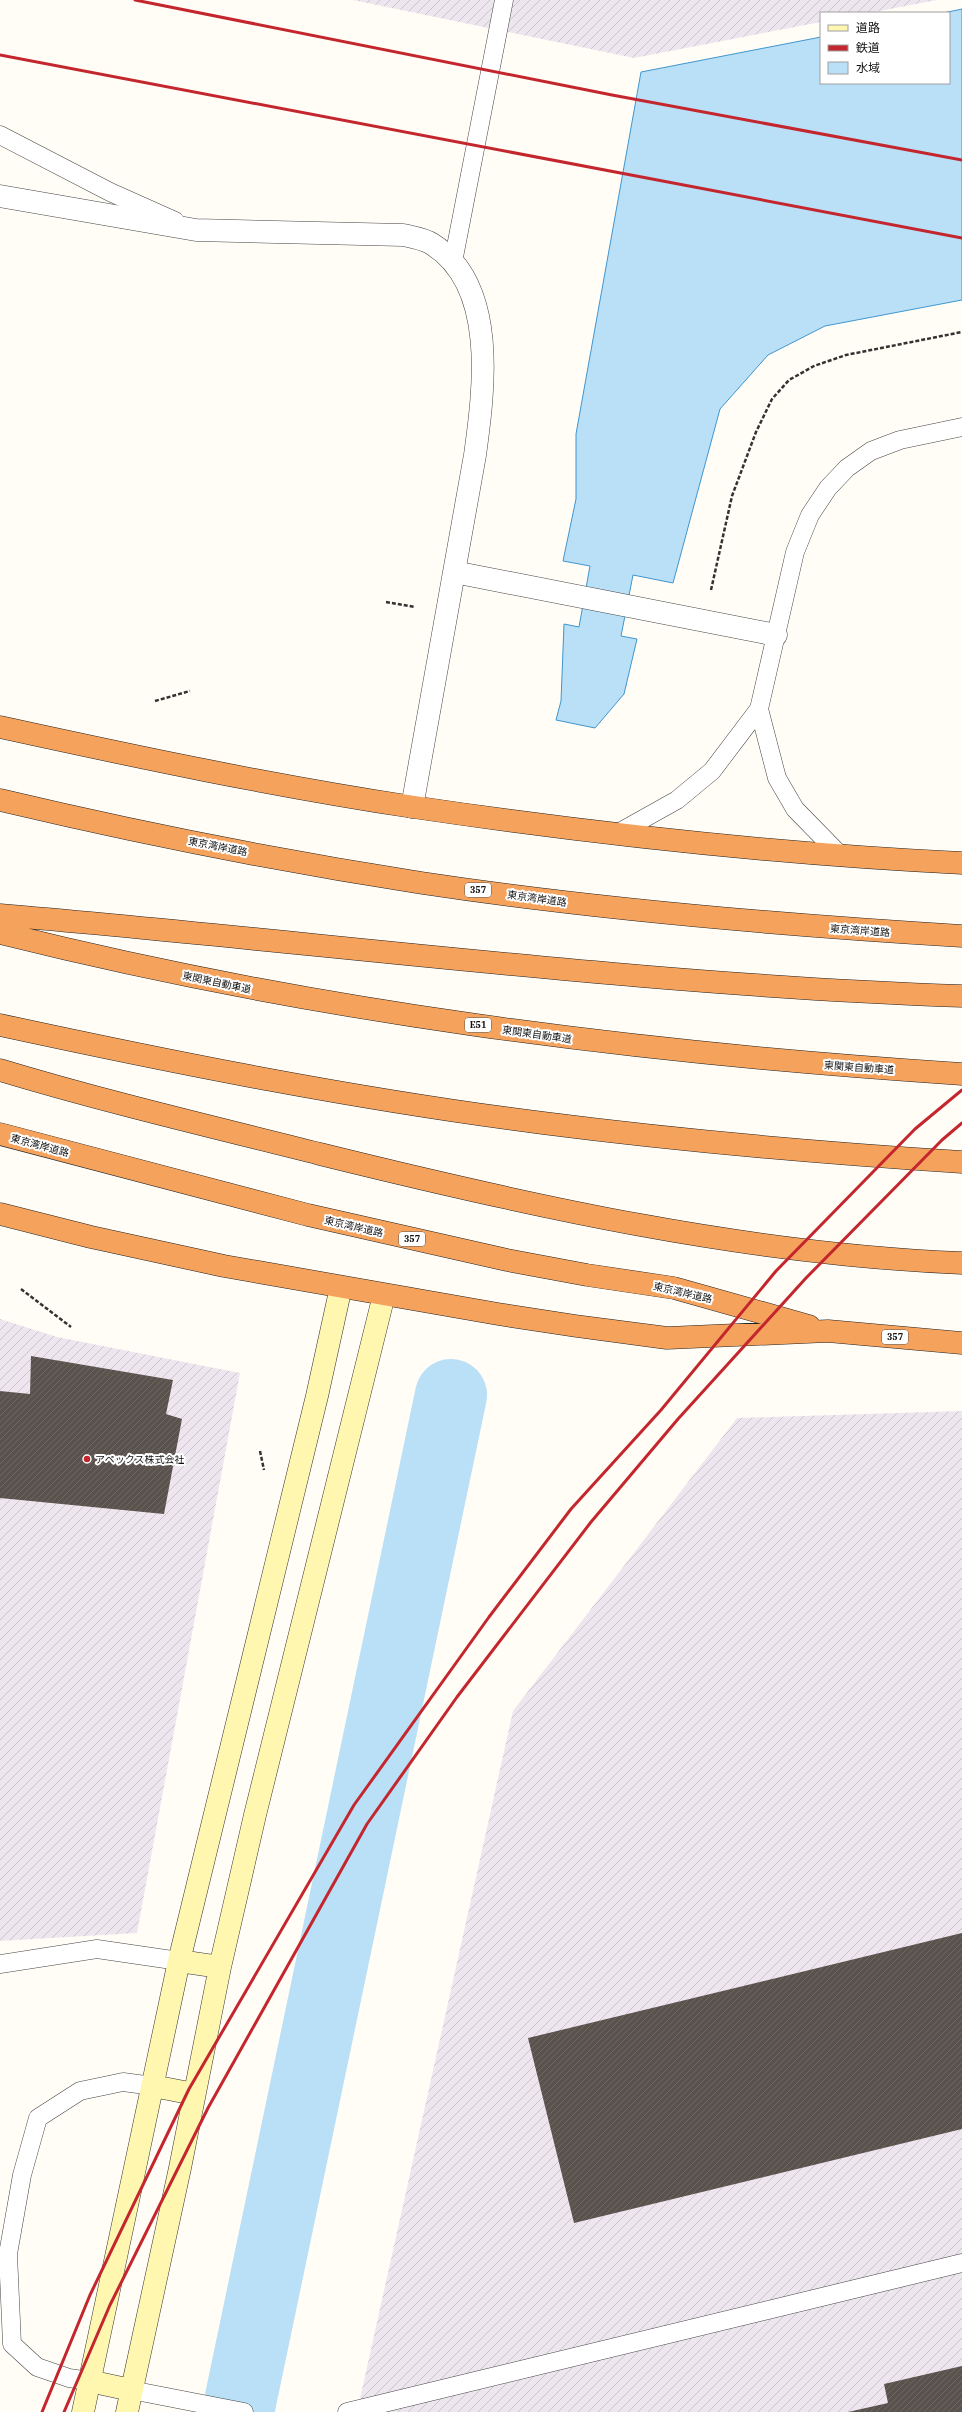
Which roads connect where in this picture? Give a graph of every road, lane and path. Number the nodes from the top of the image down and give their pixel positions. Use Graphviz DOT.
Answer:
graph roads {
  1 [pos="504,0"];
  2 [pos="0,135"];
  3 [pos="0,196"];
  4 [pos="196,230"];
  5 [pos="453,262"];
  6 [pos="962,332"];
  7 [pos="962,427"];
  8 [pos="454,572"];
  9 [pos="703,620"];
  10 [pos="776,635"];
  11 [pos="190,691"];
  12 [pos="156,701"];
  13 [pos="759,709"];
  14 [pos="0,727"];
  15 [pos="0,800"];
  16 [pos="412,807"];
  17 [pos="618,833"];
  18 [pos="842,857"];
  19 [pos="962,863"];
  20 [pos="0,915"];
  21 [pos="0,933"];
  22 [pos="962,936"];
  23 [pos="962,996"];
  24 [pos="0,1025"];
  25 [pos="0,1070"];
  26 [pos="962,1074"];
  27 [pos="0,1134"];
  28 [pos="962,1162"];
  29 [pos="0,1214"];
  30 [pos="962,1263"];
  31 [pos="341,1287"];
  32 [pos="21,1289"];
  33 [pos="384,1294"];
  34 [pos="71,1327"];
  35 [pos="828,1331"];
  36 [pos="962,1343"];
  37 [pos="260,1451"];
  38 [pos="266,1476"];
  39 [pos="179,1961"];
  40 [pos="0,1964"];
  41 [pos="220,1968"];
  42 [pos="153,2086"];
  43 [pos="194,2094"];
  44 [pos="962,2263"];
  45 [pos="89,2382"];
  46 [pos="131,2390"];
  47 [pos="83,2412"];
  48 [pos="127,2412"];
  49 [pos="244,2412"];
  50 [pos="347,2412"];
  1 -- 5 [label="lane"];
  2 -- 4 [label="lane"];
  3 -- 4 [label="street"];
  4 -- 5 [label="street"];
  5 -- 8 [label="street"];
  6 -- 9 [label="path"];
  7 -- 10 [label="lane"];
  8 -- 9 [label="street"];
  8 -- 16 [label="street"];
  9 -- 10 [label="street"];
  10 -- 13 [label="lane"];
  11 -- 12 [label="path"];
  13 -- 17 [label="lane"];
  13 -- 18 [label="lane"];
  14 -- 16 [label="highway"];
  15 -- 22 [label="highway, 東京湾岸道路 / 357"];
  16 -- 17 [label="highway"];
  17 -- 18 [label="highway"];
  18 -- 19 [label="highway"];
  20 -- 23 [label="highway"];
  21 -- 26 [label="highway, 東関東自動車道 / E51"];
  24 -- 28 [label="highway"];
  25 -- 30 [label="highway"];
  27 -- 35 [label="highway, 東京湾岸道路 / 357"];
  29 -- 31 [label="highway, 東京湾岸道路 / 357"];
  31 -- 33 [label="highway, 東京湾岸道路 / 357"];
  31 -- 39 [label="street"];
  32 -- 34 [label="path"];
  33 -- 35 [label="highway, 東京湾岸道路 / 357"];
  33 -- 41 [label="street"];
  35 -- 36 [label="highway, 東京湾岸道路 / 357"];
  37 -- 38 [label="path"];
  39 -- 40 [label="lane"];
  39 -- 41 [label="street"];
  39 -- 42 [label="street"];
  41 -- 43 [label="street"];
  42 -- 43 [label="street"];
  42 -- 45 [label="street"];
  42 -- 45 [label="lane"];
  43 -- 46 [label="street"];
  44 -- 50 [label="lane"];
  45 -- 46 [label="street"];
  45 -- 47 [label="street"];
  46 -- 48 [label="street"];
  46 -- 49 [label="lane"];
}
